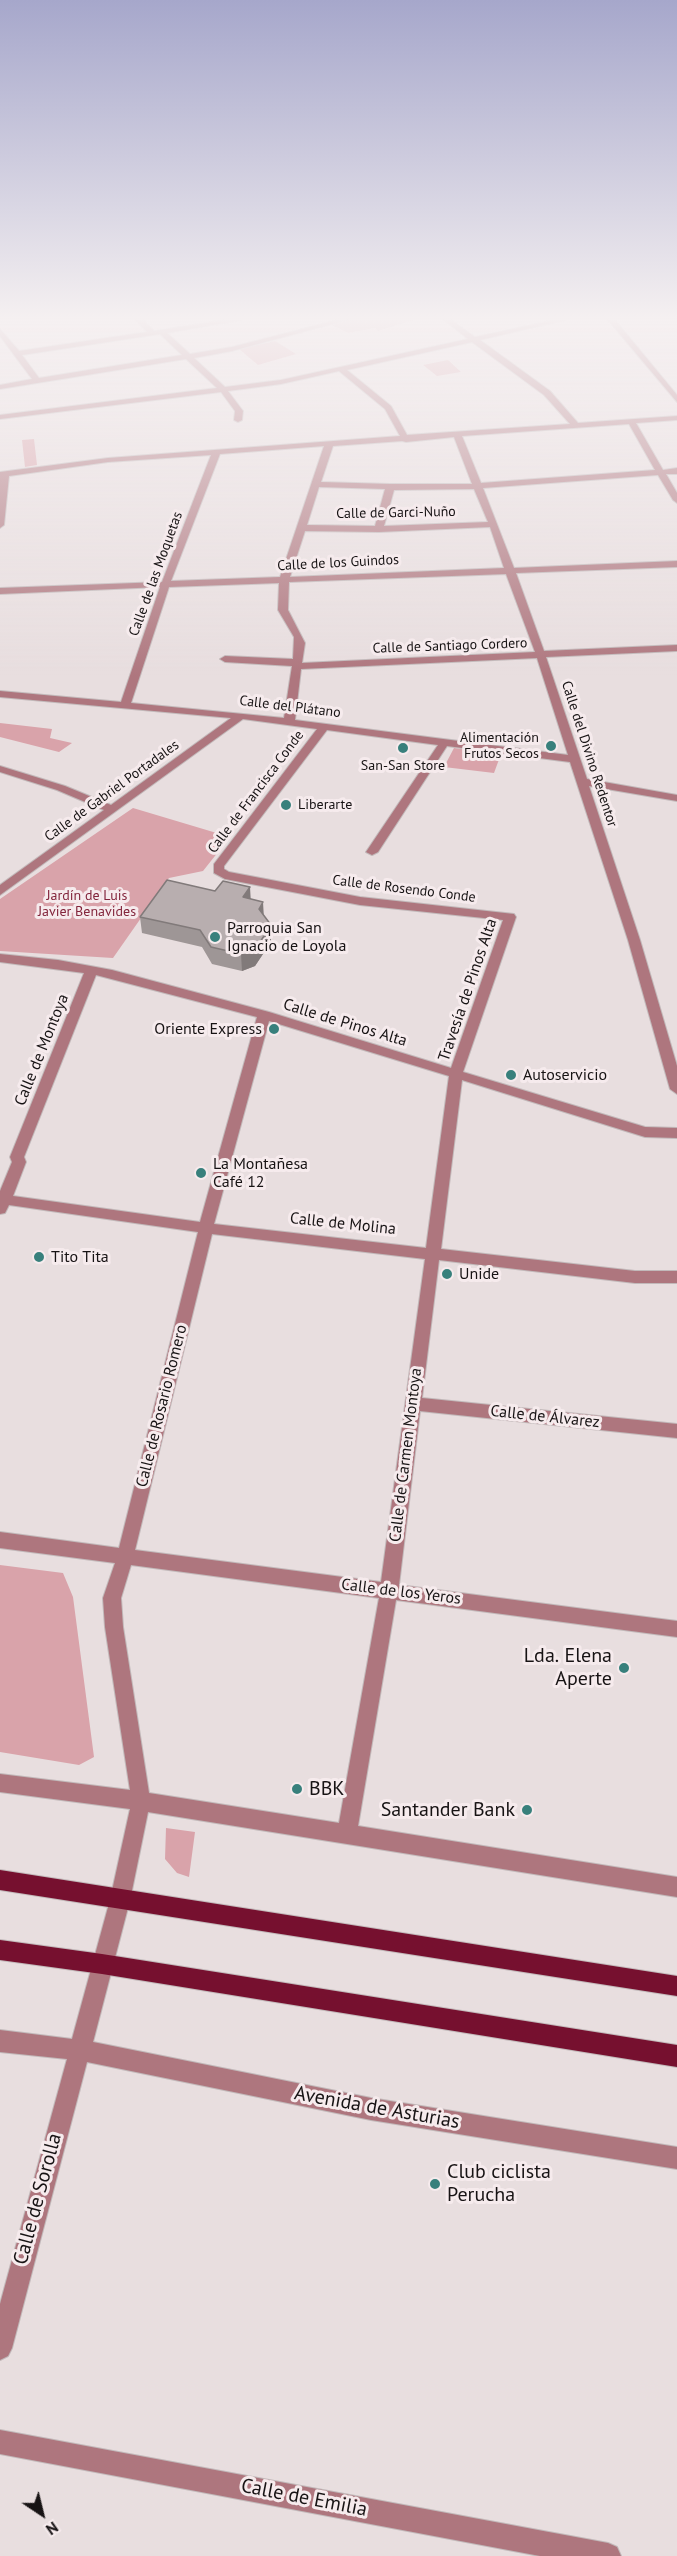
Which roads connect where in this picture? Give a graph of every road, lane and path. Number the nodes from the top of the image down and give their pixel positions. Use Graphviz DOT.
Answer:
graph roads {
  1 [pos="413,439"];
  2 [pos="459,439"];
  3 [pos="643,439"];
  4 [pos="406,440"];
  5 [pos="329,445"];
  6 [pos="216,453"];
  7 [pos="661,471"];
  8 [pos="677,471"];
  9 [pos="3,475"];
  10 [pos="316,484"];
  11 [pos="478,486"];
  12 [pos="390,487"];
  13 [pos="677,500"];
  14 [pos="493,524"];
  15 [pos="0,525"];
  16 [pos="300,528"];
  17 [pos="379,529"];
  18 [pos="677,564"];
  19 [pos="510,570"];
  20 [pos="284,580"];
  21 [pos="165,585"];
  22 [pos="0,591"];
  23 [pos="677,648"];
  24 [pos="541,657"];
  25 [pos="225,659"];
  26 [pos="298,666"];
  27 [pos="0,694"];
  28 [pos="125,705"];
  29 [pos="241,716"];
  30 [pos="289,722"];
  31 [pos="325,726"];
  32 [pos="444,743"];
  33 [pos="575,759"];
  34 [pos="0,770"];
  35 [pos="583,783"];
  36 [pos="677,798"];
  37 [pos="112,810"];
  38 [pos="372,852"];
  39 [pos="225,875"];
  40 [pos="0,891"];
  41 [pos="510,917"];
  42 [pos="0,958"];
  43 [pos="92,969"];
  44 [pos="264,1015"];
  45 [pos="456,1074"];
  46 [pos="677,1089"];
  47 [pos="677,1133"];
  48 [pos="2,1203"];
  49 [pos="206,1228"];
  50 [pos="433,1252"];
  51 [pos="677,1277"];
  52 [pos="414,1404"];
  53 [pos="677,1431"];
  54 [pos="0,1540"];
  55 [pos="125,1557"];
  56 [pos="389,1591"];
  57 [pos="677,1629"];
  58 [pos="0,1783"];
  59 [pos="141,1801"];
  60 [pos="347,1834"];
  61 [pos="0,1880"];
  62 [pos="677,1887"];
  63 [pos="120,1900"];
  64 [pos="0,1950"];
  65 [pos="102,1964"];
  66 [pos="677,1986"];
  67 [pos="0,2041"];
  68 [pos="79,2050"];
  69 [pos="677,2056"];
  70 [pos="677,2158"];
  71 [pos="0,2348"];
  72 [pos="0,2442"];
  73 [pos="608,2556"];
  1 -- 4 [label="street"];
  2 -- 11 [label="street, Calle del Divino Redentor"];
  3 -- 7 [label="street"];
  4 -- 5 [label="street"];
  5 -- 6 [label="street"];
  5 -- 10 [label="street"];
  6 -- 9 [label="street"];
  6 -- 21 [label="street, Calle de las Moquetas"];
  7 -- 8 [label="street"];
  7 -- 11 [label="street"];
  7 -- 13 [label="street"];
  9 -- 15 [label="street"];
  10 -- 12 [label="street"];
  10 -- 16 [label="street"];
  11 -- 12 [label="street"];
  11 -- 14 [label="street, Calle del Divino Redentor"];
  12 -- 17 [label="street"];
  14 -- 17 [label="street, Calle de Garci-Nuño"];
  14 -- 19 [label="street, Calle del Divino Redentor"];
  16 -- 17 [label="street, Calle de Garci-Nuño"];
  16 -- 20 [label="street"];
  18 -- 19 [label="street, Calle de los Guindos"];
  19 -- 20 [label="street, Calle de los Guindos"];
  19 -- 24 [label="street, Calle del Divino Redentor"];
  20 -- 21 [label="street, Calle de los Guindos"];
  20 -- 26 [label="street"];
  21 -- 22 [label="street, Calle de los Guindos"];
  21 -- 28 [label="street, Calle de las Moquetas"];
  23 -- 24 [label="street, Calle de Santiago Cordero"];
  24 -- 26 [label="street, Calle de Santiago Cordero"];
  24 -- 33 [label="street, Calle del Divino Redentor"];
  25 -- 26 [label="street, Calle de Santiago Cordero"];
  26 -- 30 [label="street"];
  27 -- 28 [label="street, Calle del Plátano"];
  28 -- 29 [label="street, Calle del Plátano"];
  29 -- 30 [label="street, Calle del Plátano"];
  29 -- 37 [label="street, Calle de Gabriel Portadales"];
  30 -- 31 [label="street, Calle del Plátano"];
  31 -- 32 [label="street, Calle del Plátano"];
  31 -- 39 [label="street, Calle de Francisca Conde"];
  32 -- 33 [label="street, Calle del Plátano"];
  32 -- 38 [label="street"];
  33 -- 35 [label="street, Calle del Divino Redentor"];
  34 -- 37 [label="street"];
  35 -- 36 [label="street"];
  35 -- 46 [label="street, Calle del Divino Redentor"];
  37 -- 40 [label="street, Calle de Gabriel Portadales"];
  39 -- 41 [label="street, Calle de Rosendo Conde"];
  41 -- 45 [label="street, Travesía de Pinos Alta"];
  42 -- 43 [label="street, Calle de Pinos Alta"];
  43 -- 44 [label="street, Calle de Pinos Alta"];
  43 -- 48 [label="street, Calle de Montoya"];
  44 -- 45 [label="street, Calle de Pinos Alta"];
  44 -- 49 [label="street, Calle de Rosario Romero"];
  45 -- 47 [label="street, Calle de Pinos Alta"];
  45 -- 50 [label="street, Calle de Carmen Montoya"];
  48 -- 49 [label="street, Calle de Molina"];
  49 -- 50 [label="street, Calle de Molina"];
  49 -- 55 [label="street, Calle de Rosario Romero"];
  50 -- 51 [label="street, Calle de Molina"];
  50 -- 52 [label="street, Calle de Carmen Montoya"];
  52 -- 53 [label="street, Calle de Álvarez"];
  52 -- 56 [label="street, Calle de Carmen Montoya"];
  54 -- 55 [label="street, Calle de los Yeros"];
  55 -- 56 [label="street, Calle de los Yeros"];
  55 -- 59 [label="street, Calle de Rosario Romero"];
  56 -- 57 [label="street, Calle de los Yeros"];
  56 -- 60 [label="street, Calle de Carmen Montoya"];
  58 -- 59 [label="street"];
  59 -- 60 [label="street"];
  59 -- 63 [label="street"];
  60 -- 62 [label="street"];
  61 -- 63 [label="main road"];
  63 -- 65 [label="street"];
  63 -- 66 [label="main road"];
  64 -- 65 [label="main road"];
  65 -- 68 [label="street"];
  65 -- 69 [label="main road"];
  67 -- 68 [label="street, Avenida de Asturias"];
  68 -- 70 [label="street, Avenida de Asturias"];
  68 -- 71 [label="street, Calle de Sorolla"];
  72 -- 73 [label="street, Calle de Emilia"];
}
